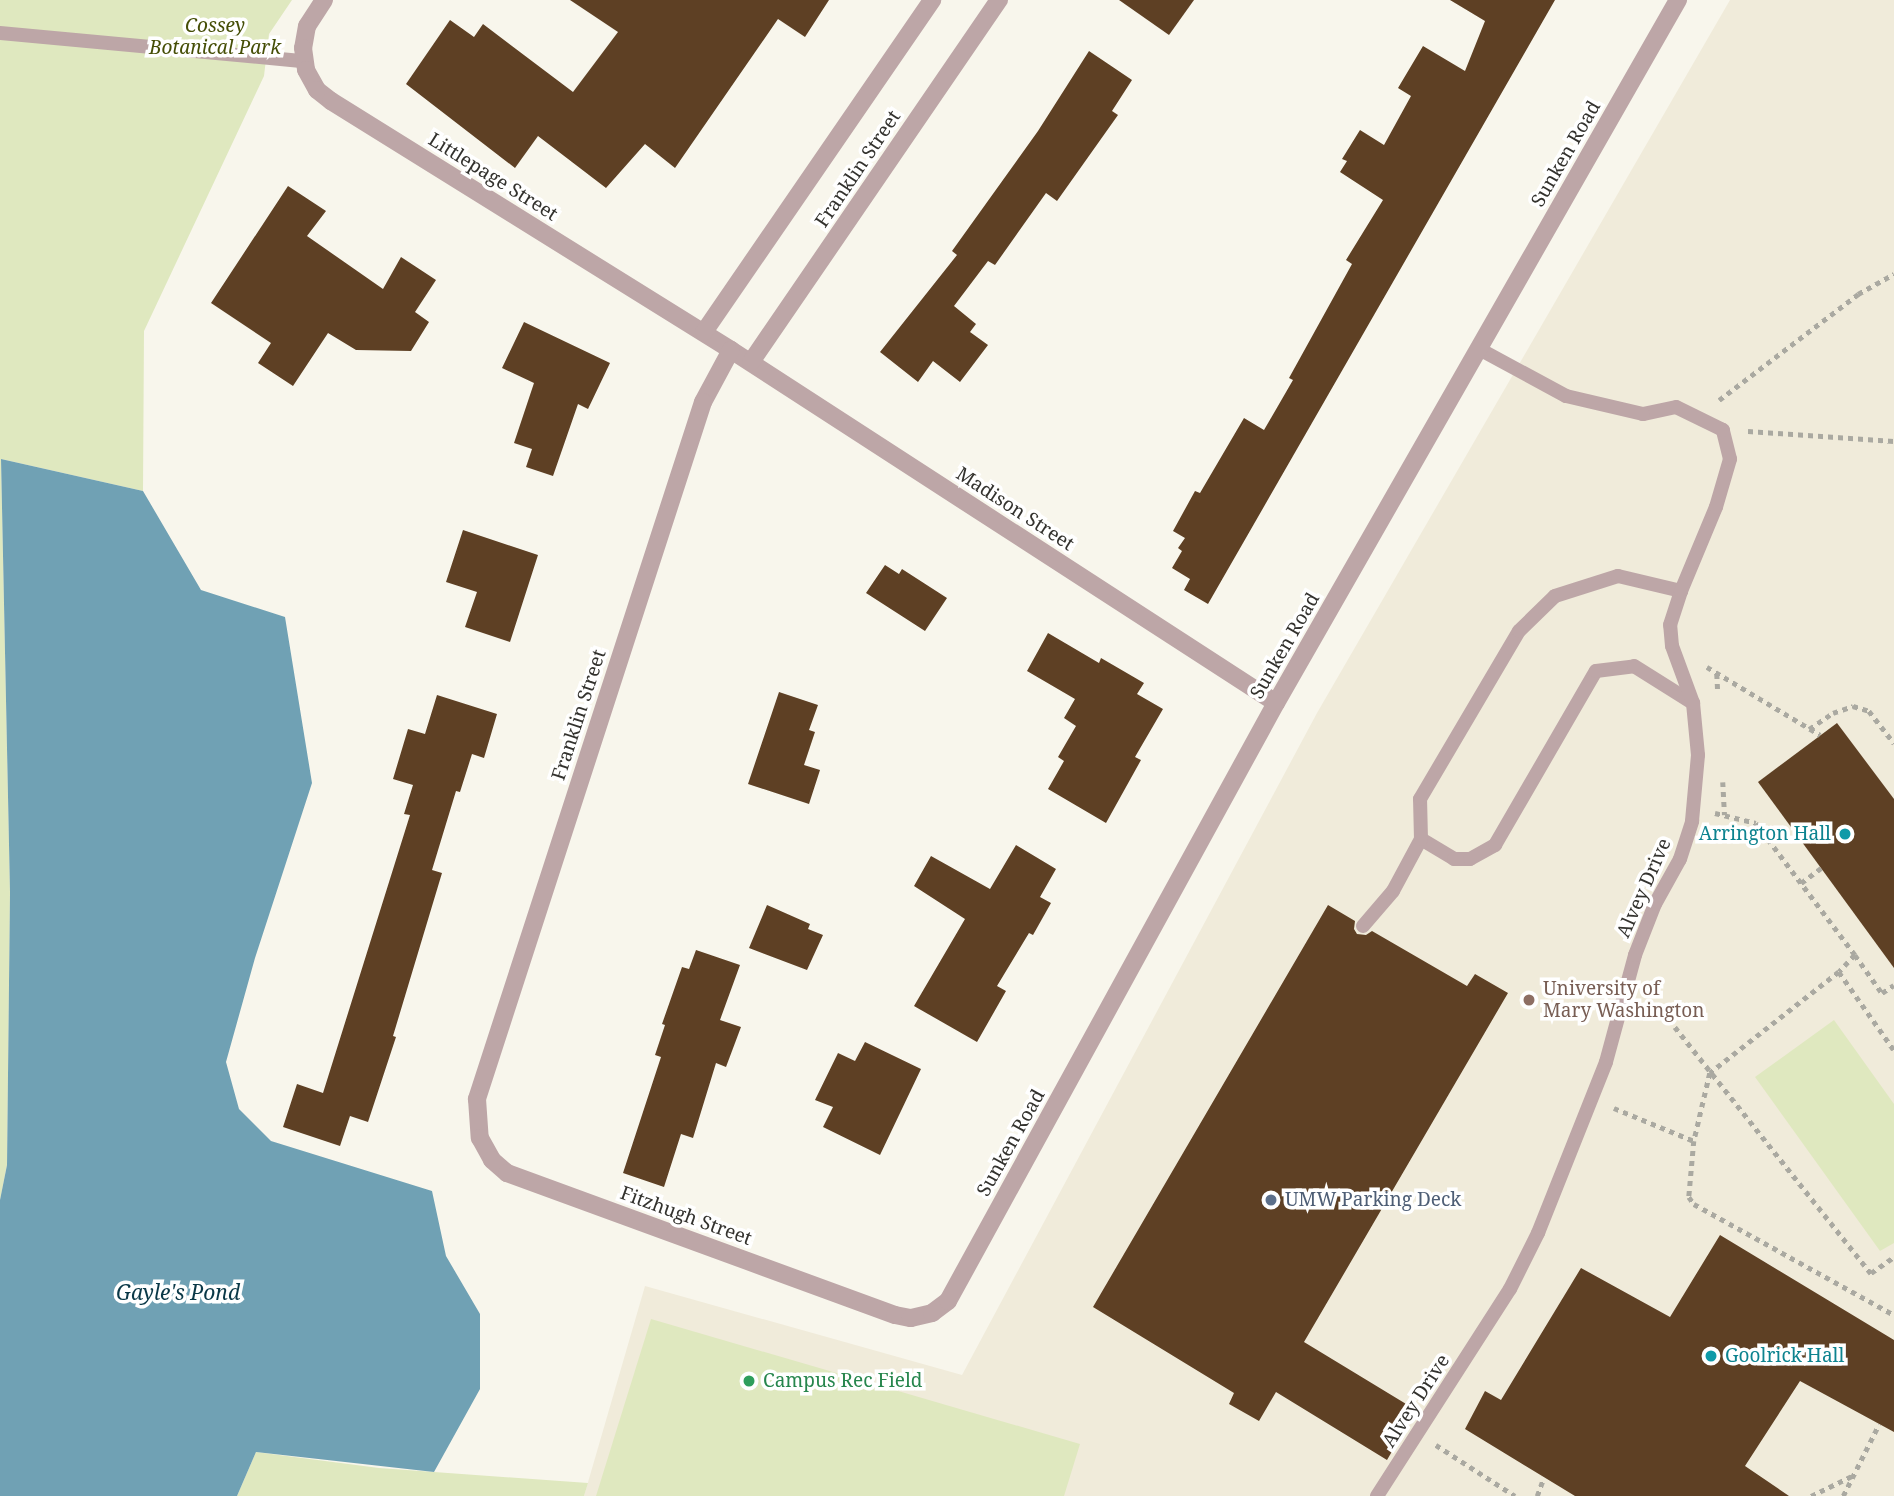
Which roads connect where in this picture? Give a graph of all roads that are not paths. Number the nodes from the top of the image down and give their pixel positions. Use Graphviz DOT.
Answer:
graph roads {
  1 [pos="324,0"];
  2 [pos="932,0"];
  3 [pos="999,0"];
  4 [pos="1678,0"];
  5 [pos="0,33"];
  6 [pos="304,61"];
  7 [pos="704,332"];
  8 [pos="1479,349"];
  9 [pos="732,350"];
  10 [pos="751,362"];
  11 [pos="1681,590"];
  12 [pos="1276,703"];
  13 [pos="1693,703"];
  14 [pos="1421,839"];
  15 [pos="1363,926"];
  16 [pos="477,1099"];
  17 [pos="932,1313"];
  18 [pos="1377,1496"];
  1 -- 6 [label="street"];
  2 -- 7 [label="street, Franklin Street"];
  3 -- 10 [label="street, Franklin Street"];
  4 -- 8 [label="street, Sunken Road"];
  5 -- 6 [label="lane"];
  6 -- 7 [label="street, Littlepage Street"];
  7 -- 9 [label="street, Littlepage Street"];
  8 -- 11 [label="lane, Alvey Drive"];
  8 -- 12 [label="street, Sunken Road"];
  9 -- 10 [label="street, Madison Street"];
  9 -- 16 [label="street, Franklin Street"];
  10 -- 12 [label="street, Madison Street"];
  11 -- 13 [label="lane, Alvey Drive"];
  11 -- 14 [label="lane"];
  12 -- 17 [label="street, Sunken Road"];
  13 -- 14 [label="lane"];
  13 -- 18 [label="lane, Alvey Drive"];
  14 -- 15 [label="lane"];
  16 -- 17 [label="street, Fitzhugh Street"];
}
